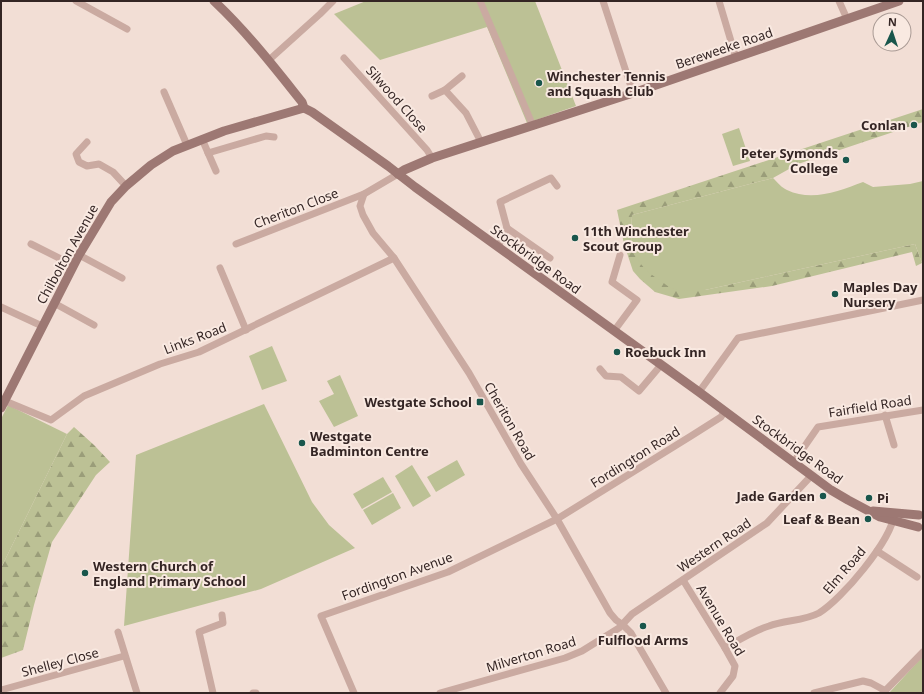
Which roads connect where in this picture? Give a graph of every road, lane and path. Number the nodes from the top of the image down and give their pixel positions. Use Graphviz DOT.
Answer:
graph roads {
  1 [pos="76,1"];
  2 [pos="214,1"];
  3 [pos="333,1"];
  4 [pos="480,1"];
  5 [pos="603,1"];
  6 [pos="719,1"];
  7 [pos="839,1"];
  8 [pos="899,1"];
  9 [pos="847,19"];
  10 [pos="127,29"];
  11 [pos="344,58"];
  12 [pos="736,58"];
  13 [pos="269,60"];
  14 [pos="462,76"];
  15 [pos="445,90"];
  16 [pos="164,92"];
  17 [pos="633,93"];
  18 [pos="432,96"];
  19 [pos="304,108"];
  20 [pos="533,126"];
  21 [pos="274,137"];
  22 [pos="202,139"];
  23 [pos="87,142"];
  24 [pos="481,142"];
  25 [pos="187,145"];
  26 [pos="208,152"];
  27 [pos="432,158"];
  28 [pos="216,172"];
  29 [pos="398,174"];
  30 [pos="126,186"];
  31 [pos="557,186"];
  32 [pos="364,194"];
  33 [pos="507,228"];
  34 [pos="31,244"];
  35 [pos="236,244"];
  36 [pos="498,248"];
  37 [pos="79,255"];
  38 [pos="620,255"];
  39 [pos="394,258"];
  40 [pos="550,258"];
  41 [pos="73,265"];
  42 [pos="220,268"];
  43 [pos="122,278"];
  44 [pos="923,300"];
  45 [pos="54,304"];
  46 [pos="1,307"];
  47 [pos="94,325"];
  48 [pos="42,326"];
  49 [pos="246,330"];
  50 [pos="614,331"];
  51 [pos="661,365"];
  52 [pos="600,369"];
  53 [pos="699,392"];
  54 [pos="3,404"];
  55 [pos="923,410"];
  56 [pos="724,412"];
  57 [pos="885,415"];
  58 [pos="894,445"];
  59 [pos="793,463"];
  60 [pos="811,476"];
  61 [pos="921,514"];
  62 [pos="894,517"];
  63 [pos="557,519"];
  64 [pos="922,529"];
  65 [pos="877,551"];
  66 [pos="917,577"];
  67 [pos="682,580"];
  68 [pos="222,615"];
  69 [pos="623,625"];
  70 [pos="118,632"];
  71 [pos="725,648"];
  72 [pos="923,652"];
  73 [pos="124,656"];
  74 [pos="1,690"];
  75 [pos="883,691"];
  76 [pos="137,693"];
  77 [pos="213,693"];
  78 [pos="253,693"];
  79 [pos="256,693"];
  80 [pos="354,693"];
  81 [pos="440,693"];
  82 [pos="666,693"];
  83 [pos="720,693"];
  84 [pos="814,693"];
  1 -- 10 [label="street"];
  2 -- 13 [label="main road, Stockbridge Road"];
  3 -- 13 [label="street"];
  4 -- 20 [label="street"];
  5 -- 17 [label="street"];
  6 -- 12 [label="street"];
  7 -- 9 [label="street"];
  8 -- 9 [label="main road, Bereweeke Road"];
  9 -- 12 [label="main road, Bereweeke Road"];
  11 -- 27 [label="street, Silwood Close"];
  12 -- 17 [label="main road, Bereweeke Road"];
  13 -- 19 [label="main road, Stockbridge Road"];
  14 -- 15 [label="street"];
  15 -- 18 [label="street"];
  15 -- 24 [label="street"];
  16 -- 25 [label="street"];
  17 -- 20 [label="main road, Bereweeke Road"];
  19 -- 22 [label="main road, Chilbolton Avenue"];
  19 -- 29 [label="main road, Stockbridge Road"];
  20 -- 24 [label="main road, Bereweeke Road"];
  21 -- 26 [label="street"];
  22 -- 25 [label="main road, Chilbolton Avenue"];
  22 -- 26 [label="street"];
  23 -- 30 [label="street"];
  24 -- 27 [label="main road, Bereweeke Road"];
  25 -- 30 [label="main road, Chilbolton Avenue"];
  26 -- 28 [label="street"];
  27 -- 29 [label="main road, Bereweeke Road"];
  29 -- 32 [label="street"];
  29 -- 36 [label="main road, Stockbridge Road"];
  30 -- 37 [label="main road, Chilbolton Avenue"];
  31 -- 33 [label="street"];
  32 -- 35 [label="street, Cheriton Close"];
  32 -- 39 [label="street, Cheriton Road"];
  33 -- 36 [label="street"];
  33 -- 40 [label="street"];
  34 -- 41 [label="street"];
  36 -- 50 [label="main road, Stockbridge Road"];
  37 -- 41 [label="main road, Chilbolton Avenue"];
  37 -- 43 [label="street"];
  38 -- 50 [label="street"];
  39 -- 49 [label="street, Links Road"];
  39 -- 63 [label="street, Cheriton Road"];
  41 -- 45 [label="main road, Chilbolton Avenue"];
  42 -- 49 [label="street"];
  44 -- 53 [label="street"];
  45 -- 47 [label="street"];
  45 -- 48 [label="main road, Chilbolton Avenue"];
  46 -- 48 [label="street"];
  48 -- 54 [label="main road, Chilbolton Avenue"];
  49 -- 54 [label="street, Links Road"];
  50 -- 51 [label="main road, Stockbridge Road"];
  51 -- 52 [label="street"];
  51 -- 53 [label="main road, Stockbridge Road"];
  53 -- 56 [label="main road, Stockbridge Road"];
  55 -- 57 [label="street, Fairfield Road"];
  56 -- 59 [label="main road, Stockbridge Road"];
  56 -- 63 [label="street, Fordington Road"];
  57 -- 58 [label="street"];
  57 -- 59 [label="street, Fairfield Road"];
  59 -- 60 [label="main road, Stockbridge Road"];
  60 -- 62 [label="main road, Stockbridge Road"];
  60 -- 67 [label="street, Western Road"];
  61 -- 62 [label="main road, Stockbridge Road"];
  61 -- 64 [label="main road"];
  62 -- 64 [label="main road, Stockbridge Road"];
  62 -- 65 [label="street, Elm Road"];
  63 -- 69 [label="street, Cheriton Road"];
  63 -- 80 [label="street, Fordington Avenue"];
  65 -- 66 [label="street"];
  65 -- 71 [label="street, Elm Road"];
  67 -- 69 [label="street, Western Road"];
  67 -- 71 [label="street, Avenue Road"];
  68 -- 77 [label="street"];
  69 -- 81 [label="street, Milverton Road"];
  69 -- 82 [label="street, Cheriton Road"];
  70 -- 73 [label="street"];
  71 -- 83 [label="street, Avenue Road"];
  72 -- 75 [label="street"];
  73 -- 74 [label="street, Shelley Close"];
  73 -- 76 [label="street"];
  75 -- 84 [label="street"];
  78 -- 79 [label="street"];
}
